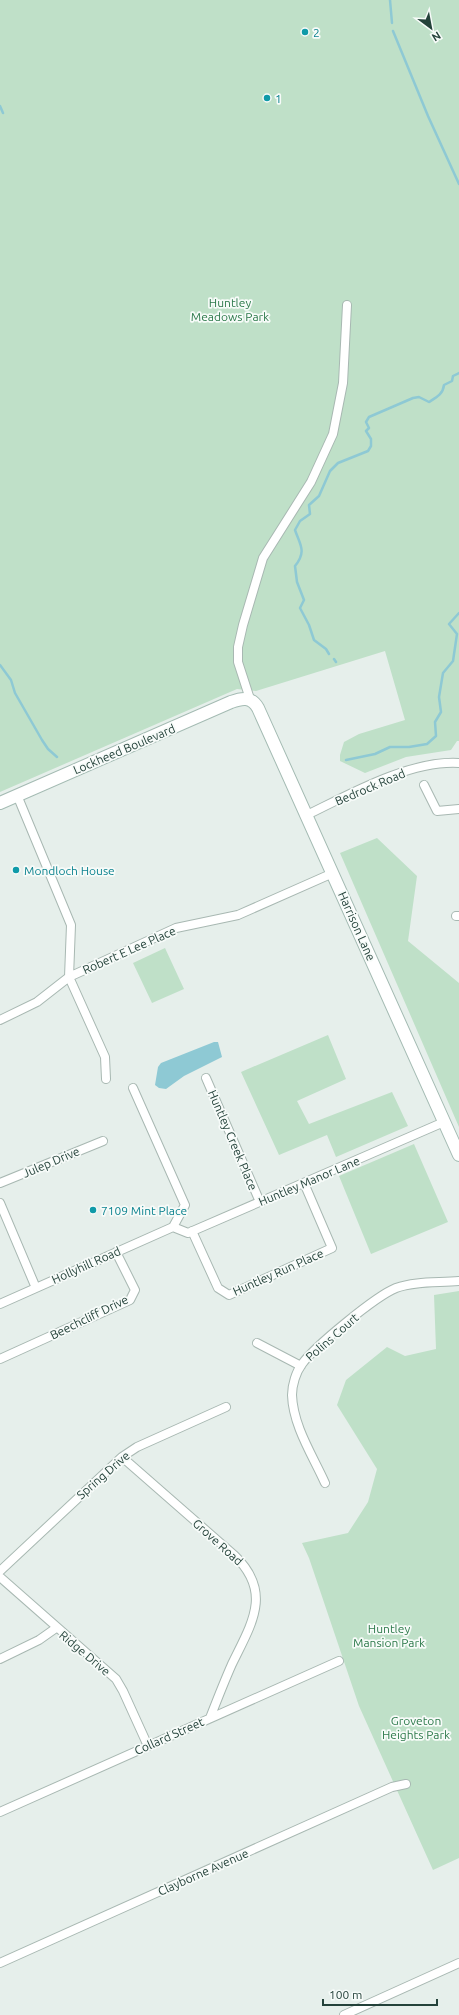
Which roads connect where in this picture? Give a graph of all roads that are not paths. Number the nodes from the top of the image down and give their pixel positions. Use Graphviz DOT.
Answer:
graph roads {
  1 [pos="347,305"];
  2 [pos="250,699"];
  3 [pos="459,763"];
  4 [pos="424,785"];
  5 [pos="17,795"];
  6 [pos="0,803"];
  7 [pos="459,810"];
  8 [pos="307,815"];
  9 [pos="333,873"];
  10 [pos="69,977"];
  11 [pos="0,1020"];
  12 [pos="206,1078"];
  13 [pos="106,1079"];
  14 [pos="133,1088"];
  15 [pos="444,1122"];
  16 [pos="102,1141"];
  17 [pos="459,1155"];
  18 [pos="0,1183"];
  19 [pos="304,1183"];
  20 [pos="260,1202"];
  21 [pos="0,1203"];
  22 [pos="173,1227"];
  23 [pos="192,1231"];
  24 [pos="116,1252"];
  25 [pos="459,1281"];
  26 [pos="36,1288"];
  27 [pos="0,1304"];
  28 [pos="257,1343"];
  29 [pos="0,1359"];
  30 [pos="301,1366"];
  31 [pos="226,1407"];
  32 [pos="122,1457"];
  33 [pos="325,1483"];
  34 [pos="0,1571"];
  35 [pos="0,1577"];
  36 [pos="56,1628"];
  37 [pos="0,1659"];
  38 [pos="339,1661"];
  39 [pos="210,1718"];
  40 [pos="148,1746"];
  41 [pos="406,1784"];
  42 [pos="0,1812"];
  43 [pos="0,1963"];
  44 [pos="459,1963"];
  45 [pos="344,2015"];
  1 -- 2 [label="street"];
  2 -- 5 [label="street, Lockheed Boulevard"];
  2 -- 8 [label="street, Harrison Lane"];
  3 -- 8 [label="street, Bedrock Road"];
  4 -- 7 [label="street"];
  5 -- 6 [label="street, Lockheed Boulevard"];
  5 -- 10 [label="street"];
  8 -- 9 [label="street, Harrison Lane"];
  9 -- 10 [label="street, Robert E Lee Place"];
  9 -- 15 [label="street, Harrison Lane"];
  10 -- 11 [label="street, Robert E Lee Place"];
  10 -- 13 [label="street"];
  12 -- 20 [label="street, Huntley Creek Place"];
  14 -- 22 [label="street"];
  15 -- 17 [label="street, Harrison Lane"];
  15 -- 19 [label="street, Huntley Manor Lane"];
  16 -- 18 [label="street, Julep Drive"];
  19 -- 20 [label="street, Huntley Manor Lane"];
  19 -- 23 [label="street, Huntley Run Place"];
  20 -- 23 [label="street, Huntley Manor Lane"];
  21 -- 26 [label="street"];
  22 -- 23 [label="street"];
  22 -- 24 [label="street, Hollyhill Road"];
  24 -- 26 [label="street, Hollyhill Road"];
  24 -- 29 [label="street, Beechcliff Drive"];
  25 -- 30 [label="street, Polins Court"];
  26 -- 27 [label="street, Hollyhill Road"];
  28 -- 30 [label="street"];
  30 -- 33 [label="street, Polins Court"];
  31 -- 32 [label="street, Spring Drive"];
  32 -- 34 [label="street, Spring Drive"];
  32 -- 39 [label="street, Grove Road"];
  35 -- 36 [label="street, Ridge Drive"];
  36 -- 37 [label="street"];
  36 -- 40 [label="street, Ridge Drive"];
  38 -- 39 [label="street, Collard Street"];
  39 -- 40 [label="street, Collard Street"];
  40 -- 42 [label="street, Collard Street"];
  41 -- 43 [label="street, Clayborne Avenue"];
  44 -- 45 [label="street"];
}
